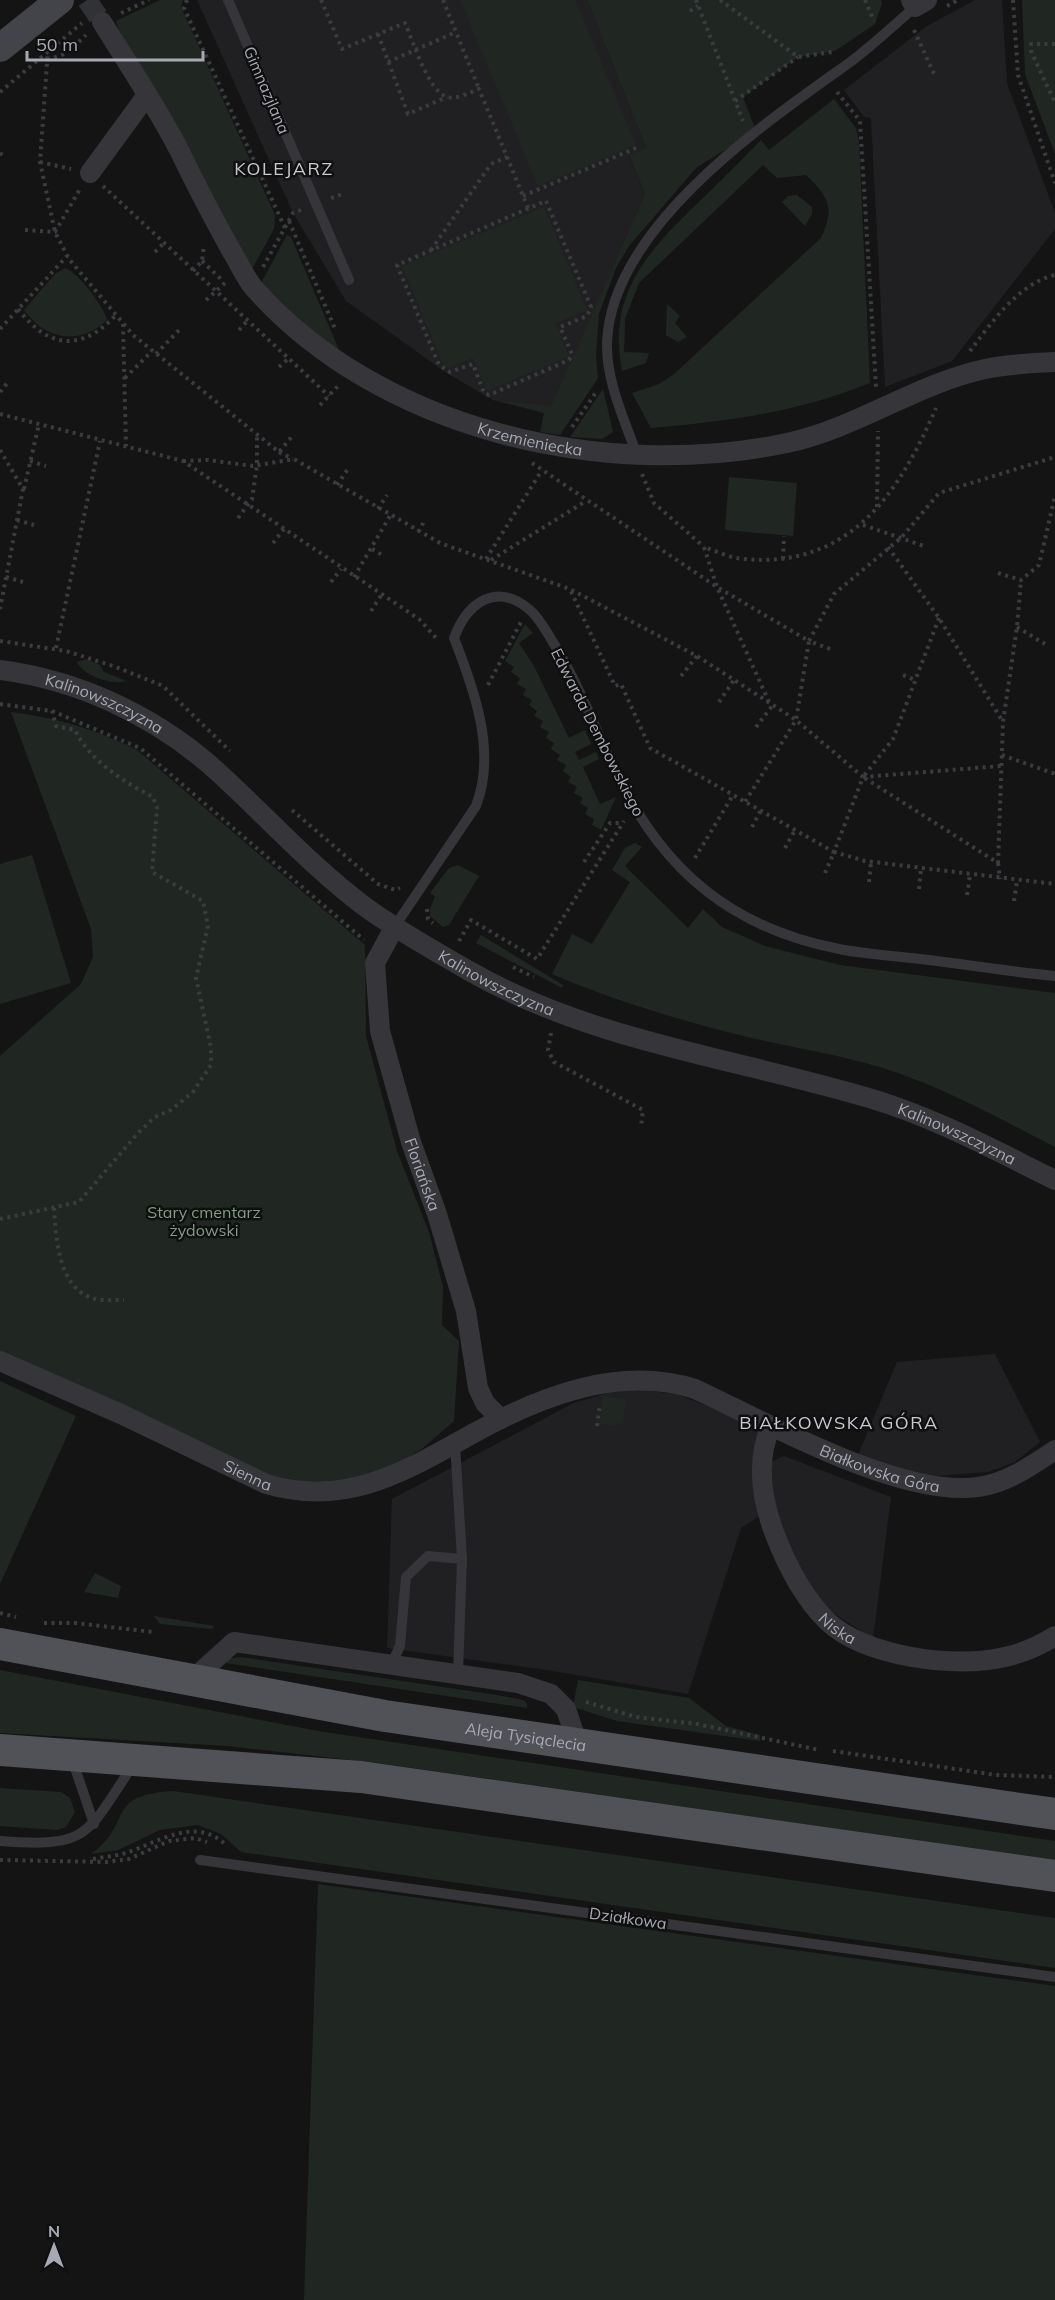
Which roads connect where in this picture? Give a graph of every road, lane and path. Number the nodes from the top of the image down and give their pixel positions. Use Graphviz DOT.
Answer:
graph roads {
  1 [pos="60,0"];
  2 [pos="149,0"];
  3 [pos="187,0"];
  4 [pos="228,0"];
  5 [pos="321,0"];
  6 [pos="443,0"];
  7 [pos="696,0"];
  8 [pos="720,0"];
  9 [pos="958,0"];
  10 [pos="1014,0"];
  11 [pos="698,6"];
  12 [pos="922,8"];
  13 [pos="690,11"];
  14 [pos="98,22"];
  15 [pos="456,32"];
  16 [pos="378,34"];
  17 [pos="1055,44"];
  18 [pos="0,48"];
  19 [pos="416,49"];
  20 [pos="48,50"];
  21 [pos="835,51"];
  22 [pos="798,57"];
  23 [pos="47,60"];
  24 [pos="388,62"];
  25 [pos="724,73"];
  26 [pos="718,76"];
  27 [pos="935,76"];
  28 [pos="843,83"];
  29 [pos="479,88"];
  30 [pos="0,92"];
  31 [pos="147,95"];
  32 [pos="447,97"];
  33 [pos="1054,97"];
  34 [pos="735,101"];
  35 [pos="1055,103"];
  36 [pos="750,139"];
  37 [pos="636,148"];
  38 [pos="0,153"];
  39 [pos="5,157"];
  40 [pos="507,157"];
  41 [pos="39,162"];
  42 [pos="90,173"];
  43 [pos="1055,183"];
  44 [pos="523,196"];
  45 [pos="528,208"];
  46 [pos="289,221"];
  47 [pos="25,230"];
  48 [pos="56,232"];
  49 [pos="164,243"];
  50 [pos="430,250"];
  51 [pos="155,252"];
  52 [pos="67,256"];
  53 [pos="193,271"];
  54 [pos="1055,275"];
  55 [pos="217,276"];
  56 [pos="349,280"];
  57 [pos="225,284"];
  58 [pos="252,285"];
  59 [pos="217,292"];
  60 [pos="206,300"];
  61 [pos="18,309"];
  62 [pos="116,315"];
  63 [pos="248,321"];
  64 [pos="123,323"];
  65 [pos="181,328"];
  66 [pos="0,329"];
  67 [pos="239,330"];
  68 [pos="154,353"];
  69 [pos="288,359"];
  70 [pos="1055,362"];
  71 [pos="279,367"];
  72 [pos="352,370"];
  73 [pos="610,373"];
  74 [pos="125,378"];
  75 [pos="947,381"];
  76 [pos="8,382"];
  77 [pos="0,392"];
  78 [pos="320,405"];
  79 [pos="878,412"];
  80 [pos="0,414"];
  81 [pos="39,424"];
  82 [pos="294,434"];
  83 [pos="257,436"];
  84 [pos="100,441"];
  85 [pos="126,446"];
  86 [pos="559,446"];
  87 [pos="0,450"];
  88 [pos="279,452"];
  89 [pos="636,453"];
  90 [pos="1055,458"];
  91 [pos="294,459"];
  92 [pos="30,461"];
  93 [pos="183,461"];
  94 [pos="257,465"];
  95 [pos="46,466"];
  96 [pos="348,470"];
  97 [pos="542,470"];
  98 [pos="338,486"];
  99 [pos="23,489"];
  100 [pos="387,495"];
  101 [pos="1055,496"];
  102 [pos="586,501"];
  103 [pos="248,505"];
  104 [pos="877,508"];
  105 [pos="378,509"];
  106 [pos="390,516"];
  107 [pos="238,518"];
  108 [pos="17,520"];
  109 [pos="425,520"];
  110 [pos="34,525"];
  111 [pos="863,525"];
  112 [pos="284,528"];
  113 [pos="418,532"];
  114 [pos="784,536"];
  115 [pos="902,537"];
  116 [pos="273,543"];
  117 [pos="924,546"];
  118 [pos="704,547"];
  119 [pos="888,547"];
  120 [pos="372,549"];
  121 [pos="382,555"];
  122 [pos="783,559"];
  123 [pos="488,560"];
  124 [pos="341,568"];
  125 [pos="998,573"];
  126 [pos="6,577"];
  127 [pos="354,577"];
  128 [pos="1021,580"];
  129 [pos="23,582"];
  130 [pos="331,582"];
  131 [pos="717,587"];
  132 [pos="570,590"];
  133 [pos="382,594"];
  134 [pos="528,608"];
  135 [pos="0,609"];
  136 [pos="371,610"];
  137 [pos="939,618"];
  138 [pos="1017,627"];
  139 [pos="809,641"];
  140 [pos="440,644"];
  141 [pos="1045,644"];
  142 [pos="56,648"];
  143 [pos="830,649"];
  144 [pos="697,656"];
  145 [pos="0,670"];
  146 [pos="903,675"];
  147 [pos="681,676"];
  148 [pos="734,680"];
  149 [pos="915,680"];
  150 [pos="488,685"];
  151 [pos="719,702"];
  152 [pos="0,704"];
  153 [pos="771,704"];
  154 [pos="52,711"];
  155 [pos="796,720"];
  156 [pos="1003,722"];
  157 [pos="756,727"];
  158 [pos="1002,755"];
  159 [pos="1001,766"];
  160 [pos="1055,774"];
  161 [pos="863,777"];
  162 [pos="733,795"];
  163 [pos="745,802"];
  164 [pos="761,810"];
  165 [pos="622,823"];
  166 [pos="752,827"];
  167 [pos="617,829"];
  168 [pos="795,830"];
  169 [pos="604,831"];
  170 [pos="613,836"];
  171 [pos="785,848"];
  172 [pos="834,852"];
  173 [pos="584,862"];
  174 [pos="872,862"];
  175 [pos="998,863"];
  176 [pos="921,869"];
  177 [pos="825,873"];
  178 [pos="686,874"];
  179 [pos="970,875"];
  180 [pos="1000,879"];
  181 [pos="1017,881"];
  182 [pos="869,882"];
  183 [pos="378,884"];
  184 [pos="1055,884"];
  185 [pos="406,885"];
  186 [pos="919,889"];
  187 [pos="967,895"];
  188 [pos="428,900"];
  189 [pos="1014,901"];
  190 [pos="394,926"];
  191 [pos="435,926"];
  192 [pos="451,936"];
  193 [pos="459,941"];
  194 [pos="470,946"];
  195 [pos="373,947"];
  196 [pos="511,966"];
  197 [pos="1055,976"];
  198 [pos="543,981"];
  199 [pos="550,1033"];
  200 [pos="641,1127"];
  201 [pos="1055,1180"];
  202 [pos="54,1208"];
  203 [pos="0,1219"];
  204 [pos="124,1300"];
  205 [pos="0,1360"];
  206 [pos="601,1395"];
  207 [pos="501,1419"];
  208 [pos="597,1426"];
  209 [pos="771,1426"];
  210 [pos="455,1444"];
  211 [pos="1055,1450"];
  212 [pos="462,1559"];
  213 [pos="0,1613"];
  214 [pos="21,1618"];
  215 [pos="42,1623"];
  216 [pos="153,1632"];
  217 [pos="1055,1636"];
  218 [pos="0,1644"];
  219 [pos="392,1663"];
  220 [pos="458,1672"];
  221 [pos="192,1680"];
  222 [pos="551,1694"];
  223 [pos="578,1745"];
  224 [pos="0,1750"];
  225 [pos="821,1750"];
  226 [pos="831,1751"];
  227 [pos="70,1755"];
  228 [pos="137,1760"];
  229 [pos="1055,1777"];
  230 [pos="1055,1814"];
  231 [pos="94,1824"];
  232 [pos="0,1841"];
  233 [pos="200,1860"];
  234 [pos="231,1863"];
  235 [pos="246,1865"];
  236 [pos="1055,1876"];
  237 [pos="1055,1977"];
  1 -- 18 [label="street"];
  2 -- 14 [label="path"];
  3 -- 58 [label="path"];
  4 -- 56 [label="lane, Gimnazjlana"];
  5 -- 16 [label="path"];
  6 -- 15 [label="path"];
  7 -- 11 [label="path"];
  8 -- 22 [label="path"];
  9 -- 12 [label="path"];
  10 -- 43 [label="path"];
  11 -- 13 [label="path"];
  11 -- 25 [label="path"];
  12 -- 27 [label="path"];
  12 -- 36 [label="lane"];
  14 -- 20 [label="path"];
  14 -- 23 [label="path"];
  14 -- 31 [label="street, Krzemieniecka"];
  15 -- 19 [label="path"];
  15 -- 29 [label="path"];
  16 -- 19 [label="path"];
  16 -- 24 [label="path"];
  17 -- 33 [label="path"];
  19 -- 24 [label="path"];
  19 -- 32 [label="path"];
  20 -- 23 [label="path"];
  20 -- 30 [label="path"];
  21 -- 22 [label="path"];
  22 -- 34 [label="path"];
  23 -- 41 [label="path"];
  24 -- 32 [label="path"];
  25 -- 26 [label="path"];
  25 -- 34 [label="path"];
  28 -- 79 [label="path"];
  29 -- 32 [label="path"];
  29 -- 40 [label="path"];
  31 -- 42 [label="street"];
  31 -- 58 [label="street, Krzemieniecka"];
  33 -- 35 [label="path"];
  34 -- 36 [label="path"];
  36 -- 73 [label="lane"];
  37 -- 44 [label="path"];
  38 -- 39 [label="path"];
  40 -- 44 [label="path"];
  40 -- 50 [label="path"];
  41 -- 42 [label="path"];
  41 -- 48 [label="path"];
  42 -- 48 [label="path"];
  42 -- 49 [label="path"];
  44 -- 45 [label="path"];
  45 -- 50 [label="path"];
  45 -- 50 [label="path"];
  46 -- 72 [label="path"];
  47 -- 48 [label="path"];
  48 -- 52 [label="path"];
  49 -- 51 [label="path"];
  49 -- 53 [label="path"];
  52 -- 61 [label="path"];
  52 -- 62 [label="path"];
  53 -- 55 [label="path"];
  53 -- 59 [label="path"];
  54 -- 75 [label="path"];
  57 -- 59 [label="path"];
  58 -- 72 [label="street, Krzemieniecka"];
  59 -- 60 [label="path"];
  59 -- 63 [label="path"];
  61 -- 62 [label="path"];
  61 -- 66 [label="path"];
  62 -- 64 [label="path"];
  63 -- 67 [label="path"];
  63 -- 69 [label="path"];
  64 -- 68 [label="path"];
  64 -- 74 [label="path"];
  65 -- 68 [label="path"];
  68 -- 74 [label="path"];
  68 -- 83 [label="path"];
  69 -- 71 [label="path"];
  69 -- 78 [label="path"];
  70 -- 75 [label="street, Krzemieniecka"];
  72 -- 86 [label="street, Krzemieniecka"];
  73 -- 86 [label="path"];
  73 -- 89 [label="lane"];
  74 -- 85 [label="path"];
  75 -- 79 [label="street, Krzemieniecka"];
  75 -- 104 [label="path"];
  76 -- 77 [label="path"];
  79 -- 89 [label="street, Krzemieniecka"];
  79 -- 104 [label="path"];
  80 -- 81 [label="path"];
  81 -- 84 [label="path"];
  81 -- 92 [label="path"];
  82 -- 88 [label="path"];
  83 -- 88 [label="path"];
  83 -- 94 [label="path"];
  84 -- 85 [label="path"];
  84 -- 142 [label="path"];
  85 -- 93 [label="path"];
  86 -- 89 [label="street, Krzemieniecka"];
  86 -- 97 [label="path"];
  87 -- 99 [label="path"];
  88 -- 91 [label="path"];
  89 -- 118 [label="path"];
  90 -- 115 [label="path"];
  91 -- 94 [label="path"];
  91 -- 98 [label="path"];
  92 -- 95 [label="path"];
  92 -- 99 [label="path"];
  93 -- 94 [label="path"];
  93 -- 103 [label="path"];
  94 -- 103 [label="path"];
  96 -- 98 [label="path"];
  97 -- 102 [label="path"];
  97 -- 123 [label="path"];
  98 -- 105 [label="path"];
  99 -- 108 [label="path"];
  100 -- 105 [label="path"];
  101 -- 128 [label="path"];
  102 -- 123 [label="path"];
  102 -- 131 [label="path"];
  103 -- 107 [label="path"];
  103 -- 112 [label="path"];
  104 -- 111 [label="path"];
  105 -- 106 [label="path"];
  106 -- 113 [label="path"];
  106 -- 120 [label="path"];
  108 -- 110 [label="path"];
  108 -- 126 [label="path"];
  109 -- 113 [label="path"];
  111 -- 115 [label="path"];
  111 -- 122 [label="path"];
  112 -- 116 [label="path"];
  112 -- 124 [label="path"];
  113 -- 123 [label="path"];
  114 -- 122 [label="path"];
  115 -- 117 [label="path"];
  115 -- 119 [label="path"];
  118 -- 122 [label="path"];
  118 -- 131 [label="path"];
  119 -- 137 [label="path"];
  119 -- 139 [label="path"];
  120 -- 121 [label="path"];
  120 -- 127 [label="path"];
  123 -- 132 [label="path"];
  124 -- 127 [label="path"];
  124 -- 130 [label="path"];
  125 -- 128 [label="path"];
  126 -- 129 [label="path"];
  126 -- 135 [label="path"];
  127 -- 133 [label="path"];
  128 -- 138 [label="path"];
  131 -- 139 [label="path"];
  131 -- 153 [label="path"];
  132 -- 144 [label="path"];
  132 -- 162 [label="path"];
  133 -- 136 [label="path"];
  133 -- 140 [label="path"];
  134 -- 150 [label="path"];
  134 -- 178 [label="lane, Edwarda Dembowskiego"];
  134 -- 190 [label="lane"];
  137 -- 149 [label="path"];
  137 -- 156 [label="path"];
  138 -- 141 [label="path"];
  138 -- 156 [label="path"];
  139 -- 143 [label="path"];
  139 -- 155 [label="path"];
  144 -- 147 [label="path"];
  144 -- 148 [label="path"];
  145 -- 190 [label="street, Kalinowszczyzna"];
  146 -- 149 [label="path"];
  148 -- 151 [label="path"];
  148 -- 153 [label="path"];
  149 -- 161 [label="path"];
  152 -- 154 [label="path"];
  153 -- 155 [label="path"];
  153 -- 157 [label="path"];
  154 -- 195 [label="path"];
  154 -- 202 [label="path"];
  155 -- 161 [label="path"];
  155 -- 163 [label="path"];
  156 -- 158 [label="path"];
  158 -- 159 [label="path"];
  158 -- 160 [label="path"];
  159 -- 161 [label="path"];
  159 -- 175 [label="path"];
  161 -- 172 [label="path"];
  161 -- 175 [label="path"];
  162 -- 163 [label="path"];
  162 -- 178 [label="path"];
  163 -- 164 [label="path"];
  164 -- 166 [label="path"];
  164 -- 168 [label="path"];
  165 -- 169 [label="path"];
  167 -- 170 [label="path"];
  168 -- 171 [label="path"];
  168 -- 172 [label="path"];
  169 -- 170 [label="path"];
  169 -- 173 [label="path"];
  170 -- 193 [label="path"];
  172 -- 174 [label="path"];
  172 -- 177 [label="path"];
  174 -- 176 [label="path"];
  174 -- 182 [label="path"];
  175 -- 180 [label="path"];
  176 -- 179 [label="path"];
  176 -- 186 [label="path"];
  178 -- 197 [label="lane, Edwarda Dembowskiego"];
  179 -- 180 [label="path"];
  179 -- 187 [label="path"];
  180 -- 181 [label="path"];
  181 -- 184 [label="path"];
  181 -- 189 [label="path"];
  183 -- 185 [label="path"];
  188 -- 191 [label="path"];
  190 -- 201 [label="street, Kalinowszczyzna"];
  190 -- 207 [label="street, Floriańska"];
  192 -- 193 [label="path"];
  193 -- 194 [label="path"];
  196 -- 198 [label="path"];
  199 -- 200 [label="path"];
  202 -- 203 [label="path"];
  202 -- 204 [label="path"];
  205 -- 210 [label="street, Sienna"];
  206 -- 208 [label="path"];
  207 -- 209 [label="street, Białkowska Góra"];
  207 -- 210 [label="street, Sienna"];
  209 -- 211 [label="street, Białkowska Góra"];
  209 -- 217 [label="street, Niska"];
  210 -- 212 [label="lane"];
  212 -- 219 [label="lane"];
  212 -- 220 [label="lane"];
  213 -- 214 [label="path"];
  215 -- 216 [label="path"];
  218 -- 221 [label="main road, Aleja Tysiąclecia"];
  219 -- 220 [label="street"];
  219 -- 221 [label="street"];
  220 -- 222 [label="street"];
  221 -- 223 [label="main road, Aleja Tysiąclecia"];
  222 -- 223 [label="street"];
  222 -- 225 [label="path"];
  223 -- 230 [label="main road, Aleja Tysiąclecia"];
  224 -- 227 [label="main road"];
  226 -- 229 [label="path"];
  227 -- 228 [label="main road"];
  227 -- 231 [label="lane"];
  228 -- 231 [label="lane"];
  228 -- 236 [label="main road"];
  231 -- 232 [label="lane"];
  233 -- 234 [label="lane, Działkowa"];
  234 -- 235 [label="lane, Działkowa"];
  234 -- 235 [label="path"];
  235 -- 237 [label="lane, Działkowa"];
}
